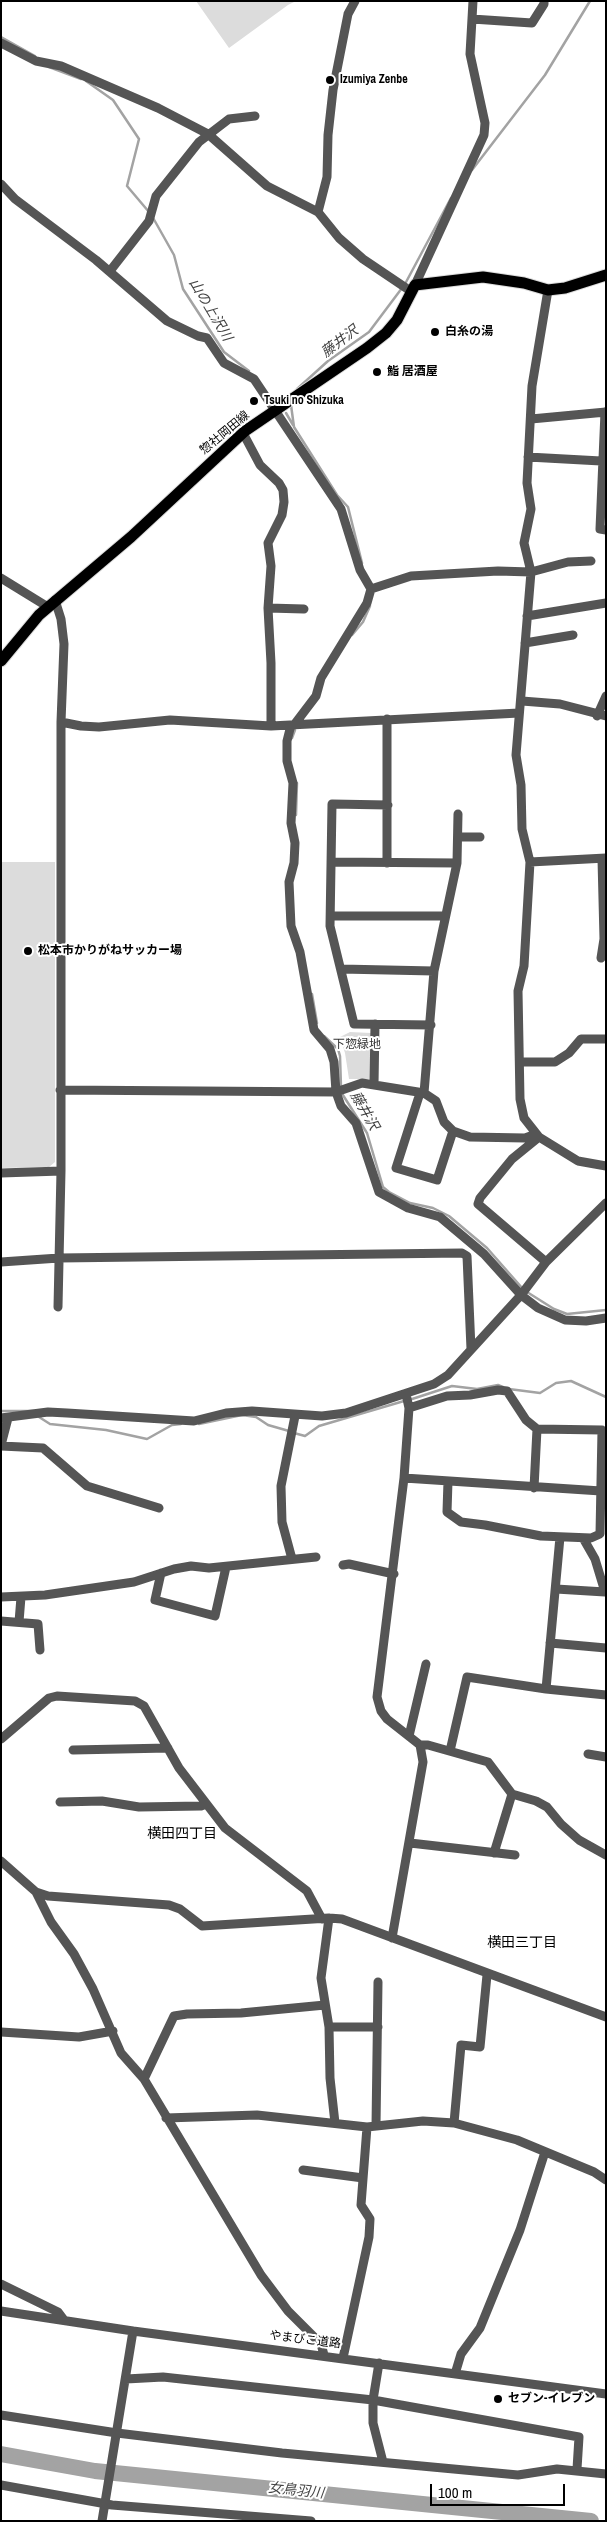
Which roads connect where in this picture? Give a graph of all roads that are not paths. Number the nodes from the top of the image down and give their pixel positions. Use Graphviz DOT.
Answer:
graph roads {
  1 [pos="355,1"];
  2 [pos="473,1"];
  3 [pos="544,1"];
  4 [pos="472,19"];
  5 [pos="1,43"];
  6 [pos="256,116"];
  7 [pos="208,134"];
  8 [pos="1,184"];
  9 [pos="318,212"];
  10 [pos="110,271"];
  11 [pos="606,275"];
  12 [pos="413,288"];
  13 [pos="548,290"];
  14 [pos="276,409"];
  15 [pos="605,412"];
  16 [pos="531,419"];
  17 [pos="243,433"];
  18 [pos="528,457"];
  19 [pos="601,461"];
  20 [pos="606,530"];
  21 [pos="591,561"];
  22 [pos="530,572"];
  23 [pos="1,578"];
  24 [pos="373,589"];
  25 [pos="51,603"];
  26 [pos="606,603"];
  27 [pos="268,608"];
  28 [pos="304,609"];
  29 [pos="527,616"];
  30 [pos="573,635"];
  31 [pos="525,643"];
  32 [pos="1,661"];
  33 [pos="606,696"];
  34 [pos="522,701"];
  35 [pos="519,713"];
  36 [pos="602,716"];
  37 [pos="387,719"];
  38 [pos="61,722"];
  39 [pos="293,725"];
  40 [pos="271,726"];
  41 [pos="388,805"];
  42 [pos="458,814"];
  43 [pos="458,837"];
  44 [pos="480,837"];
  45 [pos="604,859"];
  46 [pos="332,862"];
  47 [pos="530,862"];
  48 [pos="387,863"];
  49 [pos="457,863"];
  50 [pos="331,916"];
  51 [pos="444,916"];
  52 [pos="601,958"];
  53 [pos="341,969"];
  54 [pos="434,970"];
  55 [pos="375,1024"];
  56 [pos="431,1025"];
  57 [pos="606,1039"];
  58 [pos="520,1062"];
  59 [pos="374,1085"];
  60 [pos="60,1090"];
  61 [pos="340,1090"];
  62 [pos="422,1093"];
  63 [pos="453,1131"];
  64 [pos="538,1135"];
  65 [pos="606,1166"];
  66 [pos="61,1171"];
  67 [pos="1,1172"];
  68 [pos="606,1204"];
  69 [pos="59,1258"];
  70 [pos="1,1262"];
  71 [pos="546,1262"];
  72 [pos="521,1295"];
  73 [pos="58,1307"];
  74 [pos="606,1318"];
  75 [pos="471,1349"];
  76 [pos="406,1394"];
  77 [pos="409,1408"];
  78 [pos="295,1416"];
  79 [pos="5,1418"];
  80 [pos="538,1429"];
  81 [pos="1,1446"];
  82 [pos="404,1478"];
  83 [pos="448,1482"];
  84 [pos="534,1488"];
  85 [pos="601,1491"];
  86 [pos="159,1508"];
  87 [pos="560,1537"];
  88 [pos="583,1538"];
  89 [pos="316,1557"];
  90 [pos="292,1559"];
  91 [pos="343,1565"];
  92 [pos="226,1567"];
  93 [pos="161,1573"];
  94 [pos="394,1574"];
  95 [pos="556,1589"];
  96 [pos="605,1593"];
  97 [pos="1,1597"];
  98 [pos="21,1597"];
  99 [pos="1,1621"];
  100 [pos="19,1622"];
  101 [pos="550,1643"];
  102 [pos="606,1648"];
  103 [pos="40,1650"];
  104 [pos="426,1664"];
  105 [pos="546,1689"];
  106 [pos="606,1695"];
  107 [pos="409,1736"];
  108 [pos="1,1739"];
  109 [pos="420,1745"];
  110 [pos="168,1748"];
  111 [pos="73,1750"];
  112 [pos="450,1752"];
  113 [pos="588,1754"];
  114 [pos="606,1757"];
  115 [pos="512,1794"];
  116 [pos="60,1802"];
  117 [pos="206,1804"];
  118 [pos="410,1843"];
  119 [pos="494,1853"];
  120 [pos="515,1855"];
  121 [pos="606,1855"];
  122 [pos="1,1861"];
  123 [pos="36,1892"];
  124 [pos="326,1919"];
  125 [pos="392,1938"];
  126 [pos="487,1975"];
  127 [pos="378,1982"];
  128 [pos="324,2004"];
  129 [pos="606,2017"];
  130 [pos="329,2027"];
  131 [pos="378,2027"];
  132 [pos="113,2031"];
  133 [pos="1,2032"];
  134 [pos="144,2079"];
  135 [pos="166,2118"];
  136 [pos="454,2123"];
  137 [pos="335,2124"];
  138 [pos="371,2126"];
  139 [pos="545,2152"];
  140 [pos="303,2170"];
  141 [pos="362,2178"];
  142 [pos="606,2180"];
  143 [pos="1,2284"];
  144 [pos="1,2311"];
  145 [pos="64,2320"];
  146 [pos="133,2331"];
  147 [pos="324,2355"];
  148 [pos="343,2358"];
  149 [pos="379,2363"];
  150 [pos="454,2374"];
  151 [pos="126,2379"];
  152 [pos="606,2394"];
  153 [pos="373,2400"];
  154 [pos="1,2415"];
  155 [pos="117,2436"];
  156 [pos="383,2462"];
  157 [pos="577,2469"];
  158 [pos="606,2474"];
  159 [pos="1,2484"];
  160 [pos="106,2501"];
  161 [pos="102,2521"];
  162 [pos="311,2521"];
  1 -- 9 [label="street"];
  2 -- 4 [label="street"];
  3 -- 4 [label="street"];
  4 -- 12 [label="street"];
  5 -- 7 [label="street"];
  6 -- 7 [label="street"];
  7 -- 9 [label="street"];
  7 -- 10 [label="street"];
  8 -- 10 [label="street"];
  9 -- 12 [label="street"];
  10 -- 14 [label="street"];
  11 -- 13 [label="main road"];
  12 -- 13 [label="main road"];
  12 -- 14 [label="main road, 惣社岡田線"];
  13 -- 16 [label="street"];
  14 -- 17 [label="main road, 惣社岡田線"];
  14 -- 24 [label="street"];
  15 -- 16 [label="street"];
  15 -- 19 [label="street"];
  16 -- 18 [label="street"];
  17 -- 25 [label="main road, 惣社岡田線"];
  17 -- 27 [label="street"];
  18 -- 19 [label="street"];
  18 -- 22 [label="street"];
  19 -- 20 [label="street"];
  21 -- 22 [label="street"];
  22 -- 24 [label="street"];
  22 -- 29 [label="street"];
  23 -- 25 [label="street"];
  24 -- 39 [label="street"];
  25 -- 32 [label="main road, 惣社岡田線"];
  25 -- 38 [label="street"];
  26 -- 29 [label="street"];
  27 -- 28 [label="street"];
  27 -- 40 [label="street"];
  29 -- 31 [label="street"];
  30 -- 31 [label="street"];
  31 -- 34 [label="street"];
  33 -- 36 [label="street"];
  34 -- 35 [label="street"];
  34 -- 36 [label="street"];
  35 -- 37 [label="street"];
  35 -- 47 [label="street"];
  37 -- 39 [label="street"];
  37 -- 41 [label="street"];
  38 -- 40 [label="street"];
  38 -- 60 [label="street"];
  39 -- 40 [label="street"];
  39 -- 61 [label="street"];
  41 -- 46 [label="street"];
  41 -- 48 [label="street"];
  42 -- 43 [label="street"];
  43 -- 44 [label="street"];
  43 -- 49 [label="street"];
  45 -- 47 [label="street"];
  45 -- 52 [label="street"];
  46 -- 48 [label="street"];
  46 -- 50 [label="street"];
  47 -- 58 [label="street"];
  48 -- 49 [label="street"];
  49 -- 51 [label="street"];
  50 -- 51 [label="street"];
  50 -- 53 [label="street"];
  51 -- 54 [label="street"];
  53 -- 54 [label="street"];
  53 -- 55 [label="street"];
  54 -- 56 [label="street"];
  55 -- 56 [label="street"];
  55 -- 59 [label="street"];
  56 -- 62 [label="street"];
  57 -- 58 [label="street"];
  58 -- 64 [label="street"];
  59 -- 61 [label="street"];
  59 -- 62 [label="street"];
  60 -- 61 [label="street"];
  60 -- 66 [label="street"];
  61 -- 72 [label="street"];
  62 -- 63 [label="street"];
  62 -- 63 [label="street"];
  63 -- 64 [label="street"];
  64 -- 65 [label="street"];
  64 -- 71 [label="street"];
  66 -- 67 [label="street"];
  66 -- 69 [label="street"];
  68 -- 71 [label="street"];
  69 -- 70 [label="street"];
  69 -- 73 [label="street"];
  69 -- 75 [label="street"];
  71 -- 72 [label="street"];
  72 -- 74 [label="street"];
  72 -- 75 [label="street"];
  75 -- 76 [label="street"];
  76 -- 77 [label="street"];
  76 -- 78 [label="street"];
  77 -- 80 [label="street"];
  77 -- 82 [label="street"];
  78 -- 79 [label="street"];
  78 -- 90 [label="street"];
  79 -- 81 [label="street"];
  80 -- 84 [label="street"];
  80 -- 85 [label="street"];
  81 -- 86 [label="street"];
  82 -- 83 [label="street"];
  82 -- 94 [label="street"];
  83 -- 84 [label="street"];
  83 -- 87 [label="street"];
  84 -- 85 [label="street"];
  85 -- 88 [label="street"];
  87 -- 88 [label="street"];
  87 -- 95 [label="street"];
  88 -- 96 [label="street"];
  89 -- 90 [label="street"];
  90 -- 92 [label="street"];
  91 -- 94 [label="street"];
  92 -- 93 [label="street"];
  92 -- 93 [label="street"];
  93 -- 98 [label="street"];
  94 -- 107 [label="street"];
  95 -- 96 [label="street"];
  95 -- 101 [label="street"];
  97 -- 98 [label="street"];
  98 -- 100 [label="street"];
  99 -- 100 [label="street"];
  100 -- 103 [label="street"];
  101 -- 102 [label="street"];
  101 -- 105 [label="street"];
  104 -- 107 [label="street"];
  105 -- 106 [label="street"];
  105 -- 112 [label="street"];
  107 -- 109 [label="street"];
  108 -- 110 [label="street"];
  109 -- 112 [label="street"];
  109 -- 118 [label="street"];
  110 -- 111 [label="street"];
  110 -- 117 [label="street"];
  112 -- 115 [label="street"];
  113 -- 114 [label="street"];
  115 -- 119 [label="street"];
  115 -- 121 [label="street"];
  116 -- 117 [label="street"];
  117 -- 124 [label="street"];
  118 -- 119 [label="street"];
  118 -- 125 [label="street"];
  119 -- 120 [label="street"];
  122 -- 123 [label="street"];
  123 -- 124 [label="street"];
  123 -- 132 [label="street"];
  124 -- 125 [label="street"];
  124 -- 128 [label="street"];
  125 -- 126 [label="street"];
  126 -- 129 [label="street"];
  126 -- 136 [label="street"];
  127 -- 131 [label="street"];
  128 -- 130 [label="street"];
  128 -- 134 [label="street"];
  130 -- 131 [label="street"];
  130 -- 137 [label="street"];
  131 -- 138 [label="street"];
  132 -- 133 [label="street"];
  132 -- 134 [label="street"];
  134 -- 135 [label="street"];
  135 -- 137 [label="street"];
  135 -- 147 [label="street"];
  136 -- 138 [label="street"];
  136 -- 139 [label="street"];
  137 -- 138 [label="street"];
  138 -- 141 [label="street"];
  139 -- 142 [label="street"];
  139 -- 150 [label="street"];
  140 -- 141 [label="street"];
  141 -- 148 [label="street"];
  143 -- 145 [label="street"];
  144 -- 145 [label="street, やまびこ道路"];
  145 -- 146 [label="street, やまびこ道路"];
  146 -- 147 [label="street, やまびこ道路"];
  146 -- 151 [label="street"];
  147 -- 148 [label="street, やまびこ道路"];
  148 -- 149 [label="street, やまびこ道路"];
  149 -- 150 [label="street, やまびこ道路"];
  149 -- 153 [label="street"];
  150 -- 152 [label="street, やまびこ道路"];
  151 -- 153 [label="street"];
  151 -- 155 [label="street"];
  153 -- 156 [label="street"];
  153 -- 157 [label="street"];
  154 -- 155 [label="street"];
  155 -- 156 [label="street"];
  155 -- 160 [label="street"];
  156 -- 157 [label="street"];
  157 -- 158 [label="street"];
  159 -- 160 [label="street"];
  160 -- 161 [label="street"];
  160 -- 162 [label="street"];
}
